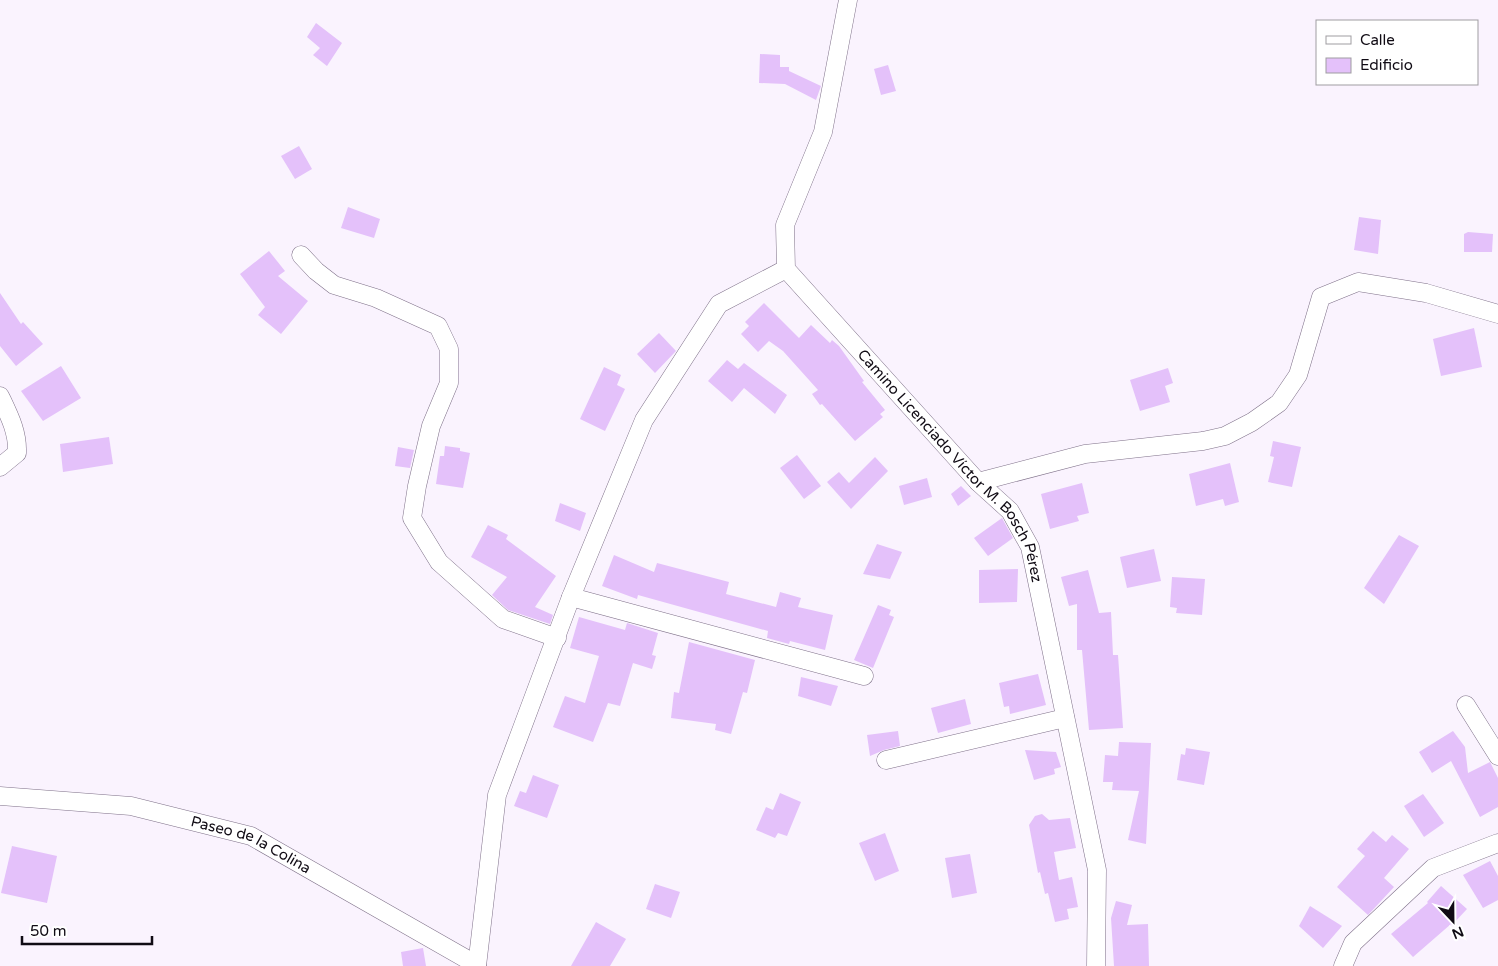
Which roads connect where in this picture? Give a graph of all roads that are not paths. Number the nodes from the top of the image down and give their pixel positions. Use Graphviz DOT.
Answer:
graph roads {
  1 [pos="848,0"];
  2 [pos="301,255"];
  3 [pos="786,269"];
  4 [pos="1498,314"];
  5 [pos="0,396"];
  6 [pos="0,467"];
  7 [pos="978,482"];
  8 [pos="571,597"];
  9 [pos="557,638"];
  10 [pos="864,676"];
  11 [pos="1466,705"];
  12 [pos="1065,718"];
  13 [pos="1498,756"];
  14 [pos="886,760"];
  15 [pos="0,796"];
  16 [pos="1498,843"];
  17 [pos="477,966"];
  18 [pos="1096,966"];
  19 [pos="1342,966"];
  1 -- 3 [label="street"];
  2 -- 9 [label="street"];
  3 -- 7 [label="street, Camino Licenciado Víctor M. Bosch Pérez"];
  3 -- 8 [label="street"];
  4 -- 7 [label="street"];
  5 -- 6 [label="street"];
  7 -- 12 [label="street, Camino Licenciado Víctor M. Bosch Pérez"];
  8 -- 9 [label="street"];
  8 -- 10 [label="street"];
  9 -- 17 [label="street"];
  11 -- 13 [label="street"];
  12 -- 14 [label="street"];
  12 -- 18 [label="street, Camino Licenciado Víctor M. Bosch Pérez"];
  15 -- 17 [label="street, Paseo de la Colina"];
  16 -- 19 [label="street"];
}
